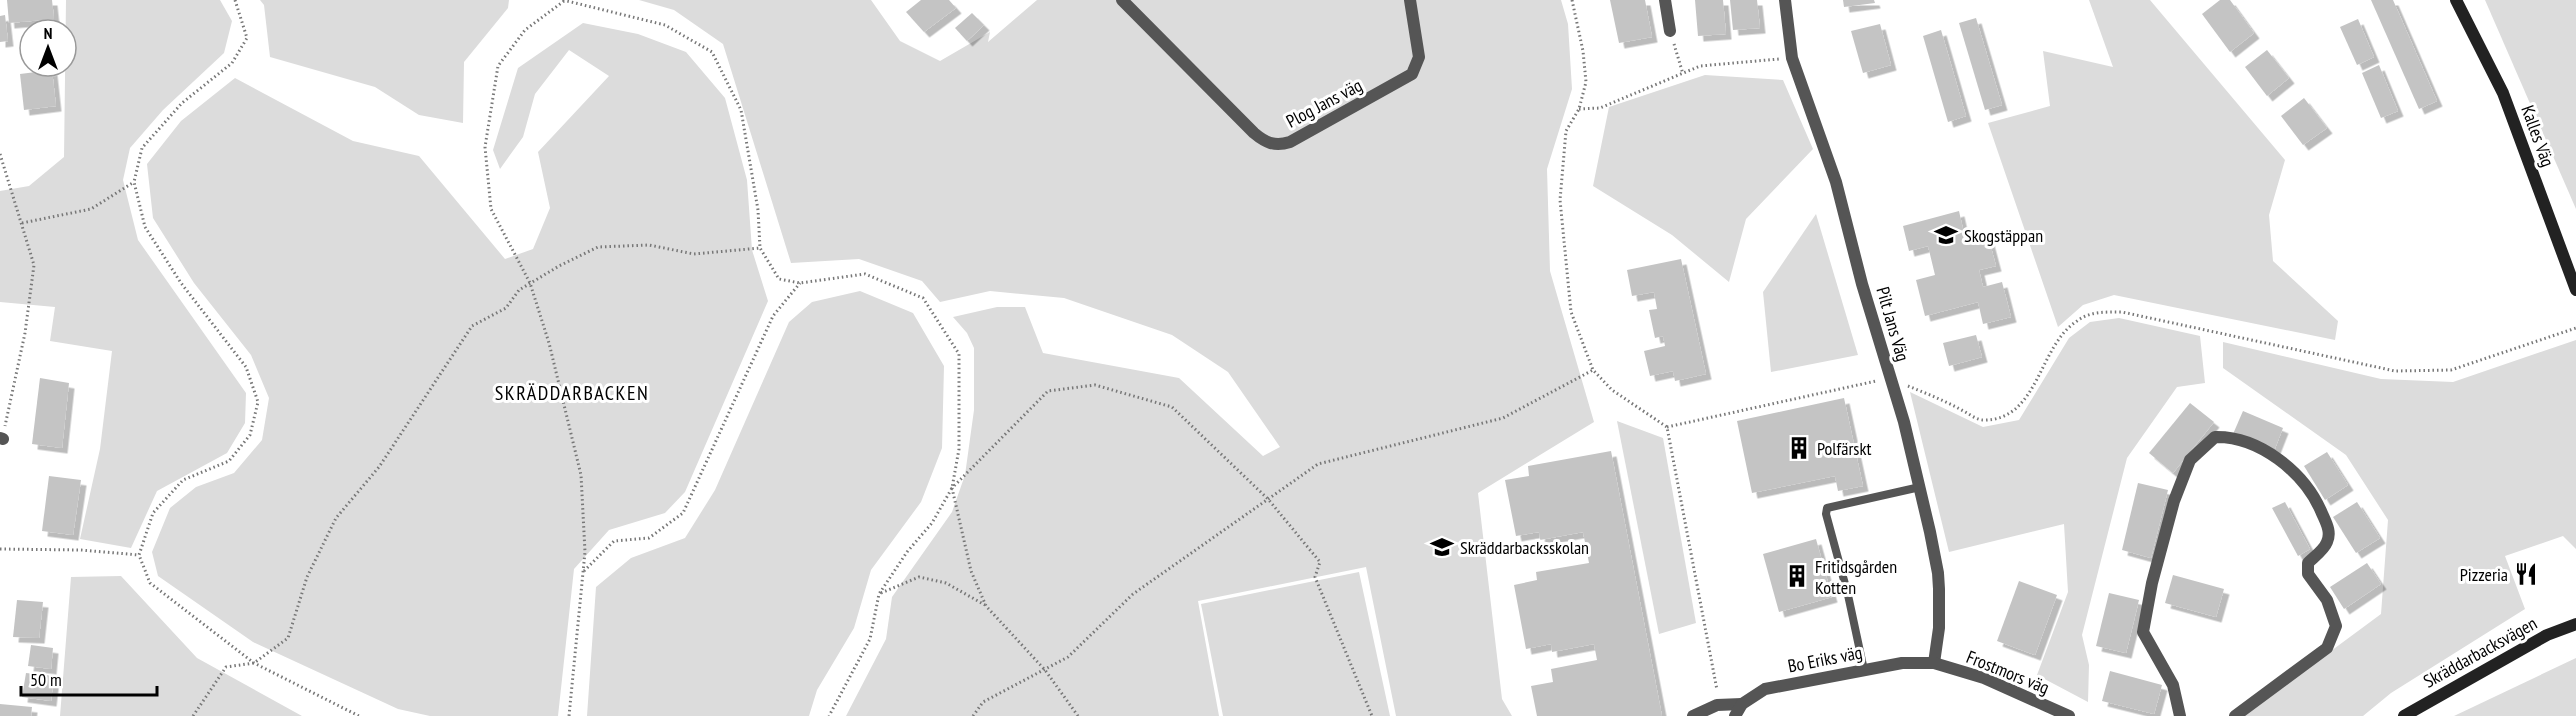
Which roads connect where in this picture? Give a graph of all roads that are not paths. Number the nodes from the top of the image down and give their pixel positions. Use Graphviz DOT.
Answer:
graph roads {
  1 [pos="1122,0"];
  2 [pos="1410,0"];
  3 [pos="1665,0"];
  4 [pos="1785,0"];
  5 [pos="2456,0"];
  6 [pos="1670,31"];
  7 [pos="2576,290"];
  8 [pos="1920,487"];
  9 [pos="2576,624"];
  10 [pos="1934,663"];
  11 [pos="1864,670"];
  12 [pos="1742,704"];
  13 [pos="1693,716"];
  14 [pos="1735,716"];
  15 [pos="2069,716"];
  16 [pos="2180,716"];
  17 [pos="2235,716"];
  18 [pos="2404,716"];
  1 -- 2 [label="street, Plog Jans väg"];
  3 -- 6 [label="street"];
  4 -- 8 [label="street, Pilt Jans Väg"];
  5 -- 7 [label="street, Kalles Väg"];
  8 -- 10 [label="street, Pilt Jans Väg"];
  8 -- 11 [label="lane"];
  9 -- 18 [label="street, Skräddarbacksvägen"];
  10 -- 11 [label="street, Bo Eriks väg"];
  10 -- 15 [label="street, Frostmors väg"];
  11 -- 12 [label="street, Bo Eriks väg"];
  12 -- 13 [label="street"];
  12 -- 14 [label="street, Bo Eriks väg"];
  16 -- 17 [label="street"];
}
